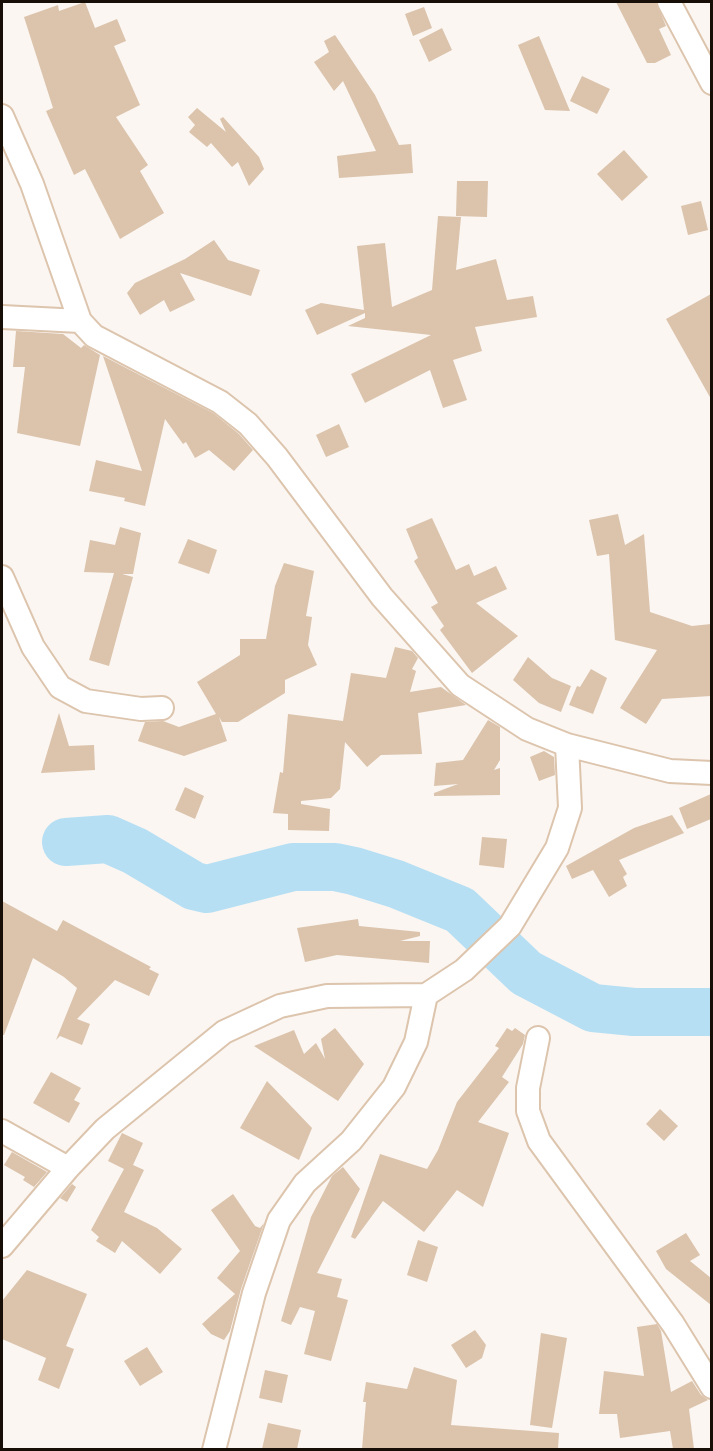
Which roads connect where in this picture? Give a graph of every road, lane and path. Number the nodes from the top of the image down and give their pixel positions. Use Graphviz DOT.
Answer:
graph roads {
  1 [pos="669,2"];
  2 [pos="711,83"];
  3 [pos="2,116"];
  4 [pos="2,317"];
  5 [pos="80,321"];
  6 [pos="2,577"];
  7 [pos="162,708"];
  8 [pos="567,746"];
  9 [pos="711,773"];
  10 [pos="426,995"];
  11 [pos="538,1038"];
  12 [pos="2,1131"];
  13 [pos="68,1168"];
  14 [pos="2,1246"];
  15 [pos="711,1387"];
  16 [pos="214,1449"];
  1 -- 2 [label="street"];
  3 -- 5 [label="street"];
  4 -- 5 [label="street"];
  5 -- 8 [label="street"];
  6 -- 7 [label="street"];
  8 -- 9 [label="street"];
  8 -- 10 [label="street"];
  10 -- 13 [label="street"];
  10 -- 16 [label="street"];
  11 -- 15 [label="street"];
  12 -- 13 [label="street"];
  13 -- 14 [label="street"];
}
